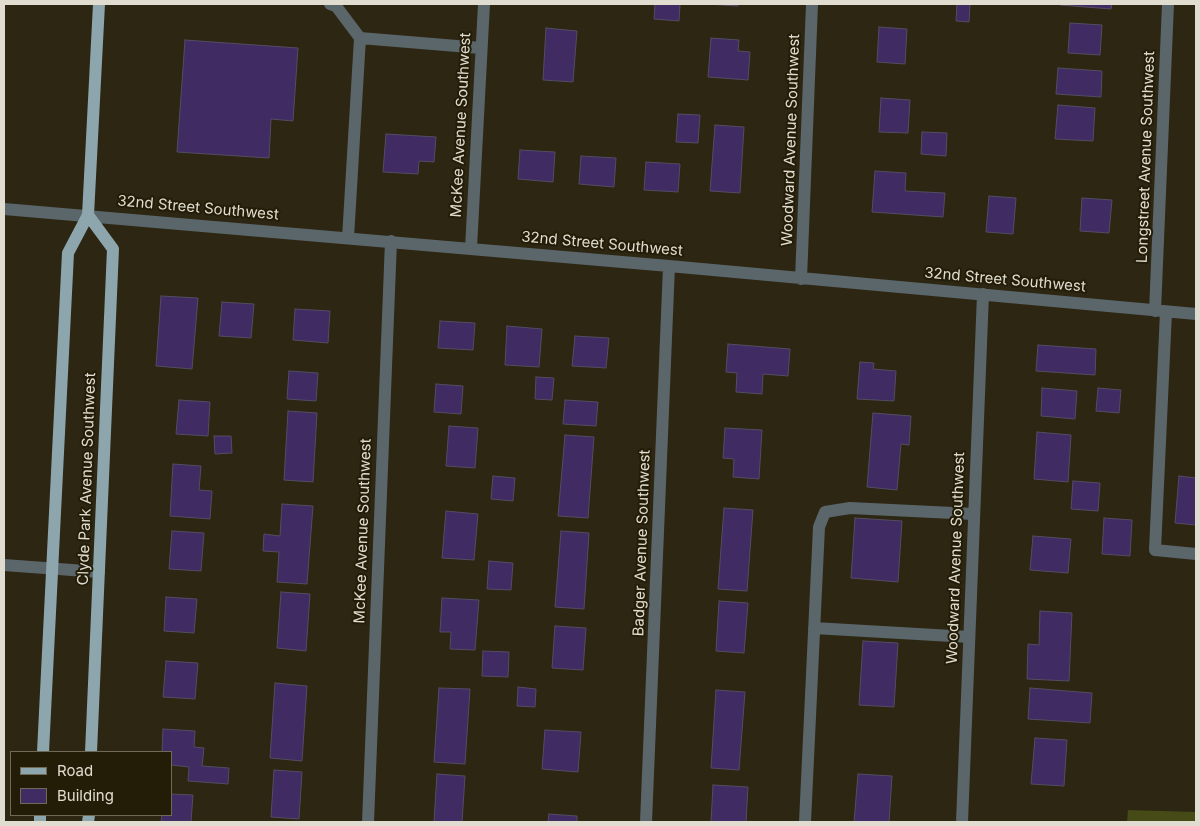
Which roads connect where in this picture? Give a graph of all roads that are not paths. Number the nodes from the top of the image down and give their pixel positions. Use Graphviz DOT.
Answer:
graph roads {
  1 [pos="99,4"];
  2 [pos="330,4"];
  3 [pos="484,4"];
  4 [pos="812,4"];
  5 [pos="1168,4"];
  6 [pos="360,38"];
  7 [pos="481,48"];
  8 [pos="4,208"];
  9 [pos="88,215"];
  10 [pos="348,238"];
  11 [pos="391,242"];
  12 [pos="471,248"];
  13 [pos="669,266"];
  14 [pos="801,278"];
  15 [pos="983,294"];
  16 [pos="1160,311"];
  17 [pos="1196,314"];
  18 [pos="974,514"];
  19 [pos="1196,554"];
  20 [pos="4,565"];
  21 [pos="52,569"];
  22 [pos="99,572"];
  23 [pos="814,628"];
  24 [pos="969,637"];
  25 [pos="43,751"];
  26 [pos="91,751"];
  27 [pos="368,822"];
  28 [pos="646,822"];
  29 [pos="805,822"];
  30 [pos="962,822"];
  1 -- 9 [label="main road, Clyde Park Avenue Southwest"];
  2 -- 6 [label="street"];
  3 -- 7 [label="street, McKee Avenue Southwest"];
  4 -- 14 [label="street, Woodward Avenue Southwest"];
  5 -- 16 [label="street, Longstreet Avenue Southwest"];
  6 -- 7 [label="street"];
  6 -- 10 [label="street"];
  7 -- 12 [label="street, McKee Avenue Southwest"];
  8 -- 9 [label="street, 32nd Street Southwest"];
  9 -- 10 [label="street, 32nd Street Southwest"];
  9 -- 21 [label="main road, Clyde Park Avenue Southwest"];
  9 -- 22 [label="main road, Clyde Park Avenue Southwest"];
  10 -- 11 [label="street, 32nd Street Southwest"];
  11 -- 12 [label="street, 32nd Street Southwest"];
  11 -- 27 [label="street, McKee Avenue Southwest"];
  12 -- 13 [label="street, 32nd Street Southwest"];
  13 -- 14 [label="street, 32nd Street Southwest"];
  13 -- 28 [label="street, Badger Avenue Southwest"];
  14 -- 15 [label="street, 32nd Street Southwest"];
  15 -- 16 [label="street, 32nd Street Southwest"];
  15 -- 18 [label="street, Woodward Avenue Southwest"];
  16 -- 17 [label="street, 32nd Street Southwest"];
  16 -- 19 [label="street, Longstreet Avenue Southwest"];
  18 -- 23 [label="street"];
  18 -- 24 [label="street, Woodward Avenue Southwest"];
  20 -- 21 [label="street"];
  21 -- 22 [label="street"];
  21 -- 25 [label="main road, Clyde Park Avenue Southwest"];
  22 -- 26 [label="main road, Clyde Park Avenue Southwest"];
  23 -- 24 [label="street"];
  23 -- 29 [label="street"];
  24 -- 30 [label="street, Woodward Avenue Southwest"];
}
